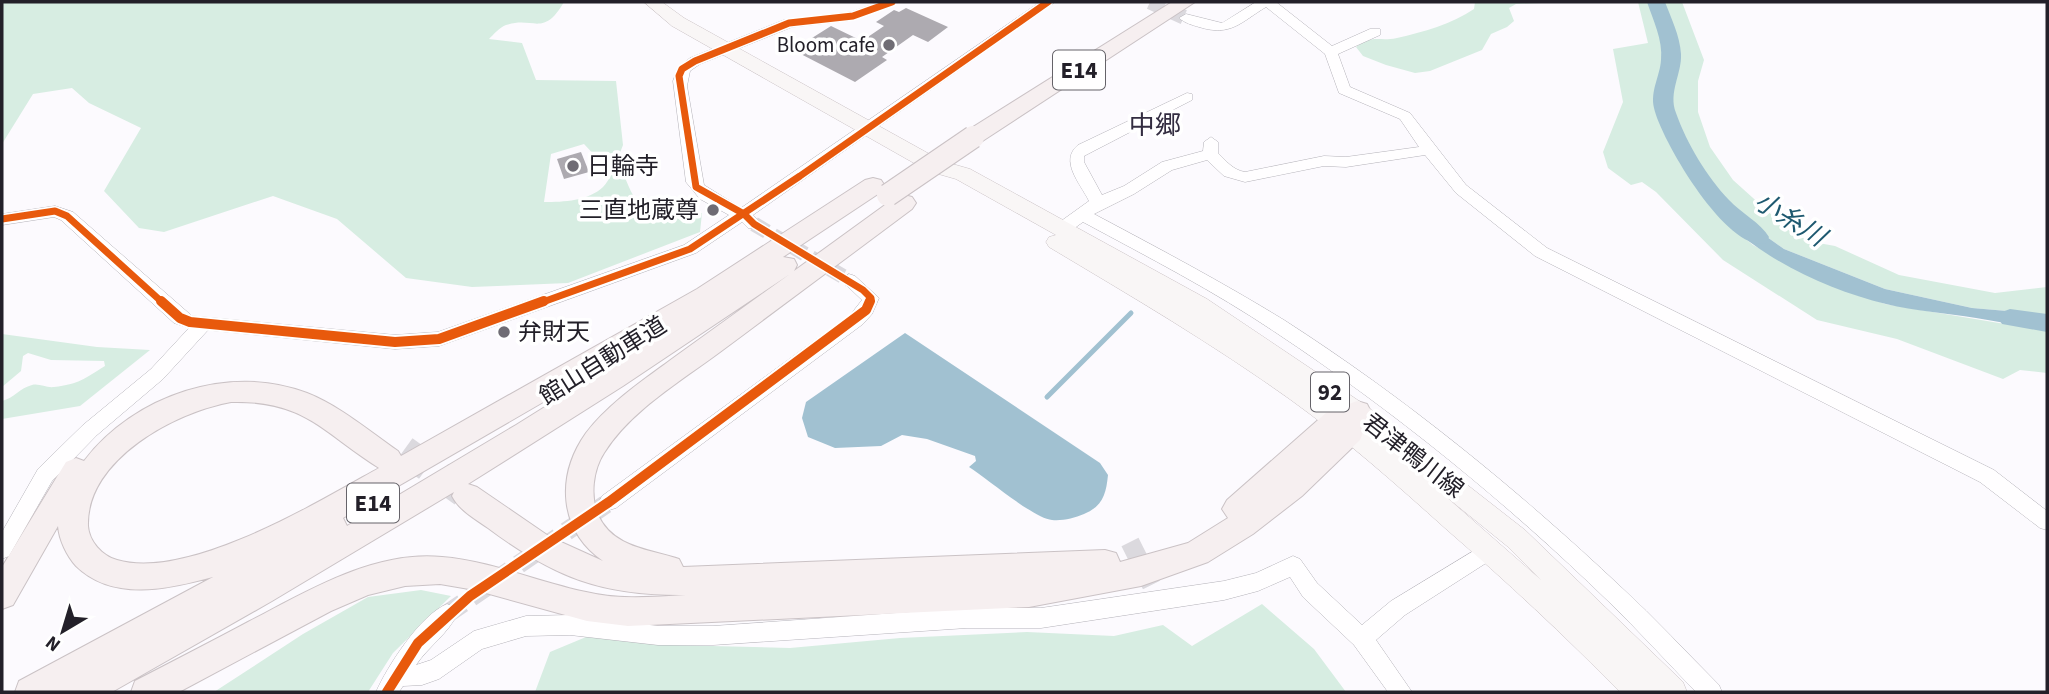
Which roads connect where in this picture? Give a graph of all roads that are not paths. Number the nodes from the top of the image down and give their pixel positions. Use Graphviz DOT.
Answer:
graph roads {
  1 [pos="652,2"];
  2 [pos="892,2"];
  3 [pos="1048,2"];
  4 [pos="1160,2"];
  5 [pos="1267,2"];
  6 [pos="1185,10"];
  7 [pos="1375,32"];
  8 [pos="725,49"];
  9 [pos="1331,52"];
  10 [pos="1186,97"];
  11 [pos="865,128"];
  12 [pos="971,137"];
  13 [pos="1429,150"];
  14 [pos="935,166"];
  15 [pos="888,194"];
  16 [pos="1098,203"];
  17 [pos="2,219"];
  18 [pos="749,219"];
  19 [pos="1072,221"];
  20 [pos="849,280"];
  21 [pos="705,296"];
  22 [pos="203,324"];
  23 [pos="1348,422"];
  24 [pos="609,502"];
  25 [pos="2047,522"];
  26 [pos="2,550"];
  27 [pos="1490,550"];
  28 [pos="721,580"];
  29 [pos="2,595"];
  30 [pos="693,610"];
  31 [pos="447,614"];
  32 [pos="1362,639"];
  33 [pos="391,684"];
  34 [pos="31,692"];
  35 [pos="81,692"];
  36 [pos="147,692"];
  37 [pos="1401,692"];
  38 [pos="1639,692"];
  39 [pos="1673,692"];
  40 [pos="1711,692"];
  1 -- 8 [label="main road, 君津鴨川線 / 92"];
  2 -- 8 [label="street"];
  3 -- 11 [label="street"];
  4 -- 12 [label="highway, 館山自動車道 / E14"];
  5 -- 6 [label="street"];
  5 -- 9 [label="street"];
  6 -- 12 [label="highway, E14"];
  7 -- 9 [label="street"];
  8 -- 11 [label="main road, 君津鴨川線 / 92"];
  8 -- 18 [label="street"];
  9 -- 13 [label="street"];
  10 -- 16 [label="street"];
  11 -- 14 [label="main road, 君津鴨川線 / 92"];
  11 -- 18 [label="street"];
  12 -- 15 [label="highway"];
  12 -- 15 [label="highway, 館山自動車道 / E14"];
  13 -- 16 [label="street"];
  13 -- 25 [label="street"];
  14 -- 19 [label="main road, 君津鴨川線 / 92"];
  14 -- 23 [label="main road, 君津鴨川線 / 92"];
  15 -- 21 [label="highway, 館山自動車道 / E14"];
  15 -- 28 [label="highway"];
  15 -- 35 [label="highway, 館山自動車道 / E14"];
  16 -- 19 [label="street"];
  17 -- 22 [label="street"];
  18 -- 22 [label="street"];
  19 -- 23 [label="main road, 君津鴨川線 / 92"];
  19 -- 40 [label="street"];
  20 -- 24 [label="street"];
  21 -- 29 [label="highway"];
  21 -- 34 [label="highway, 館山自動車道 / E14"];
  22 -- 26 [label="street"];
  23 -- 27 [label="main road, 君津鴨川線 / 92"];
  23 -- 28 [label="highway"];
  23 -- 30 [label="highway"];
  23 -- 39 [label="main road, 君津鴨川線 / 92"];
  27 -- 32 [label="street"];
  27 -- 38 [label="main road, 君津鴨川線 / 92"];
  28 -- 30 [label="highway"];
  30 -- 36 [label="highway"];
  31 -- 33 [label="street"];
  32 -- 33 [label="street"];
  32 -- 37 [label="street"];
}
